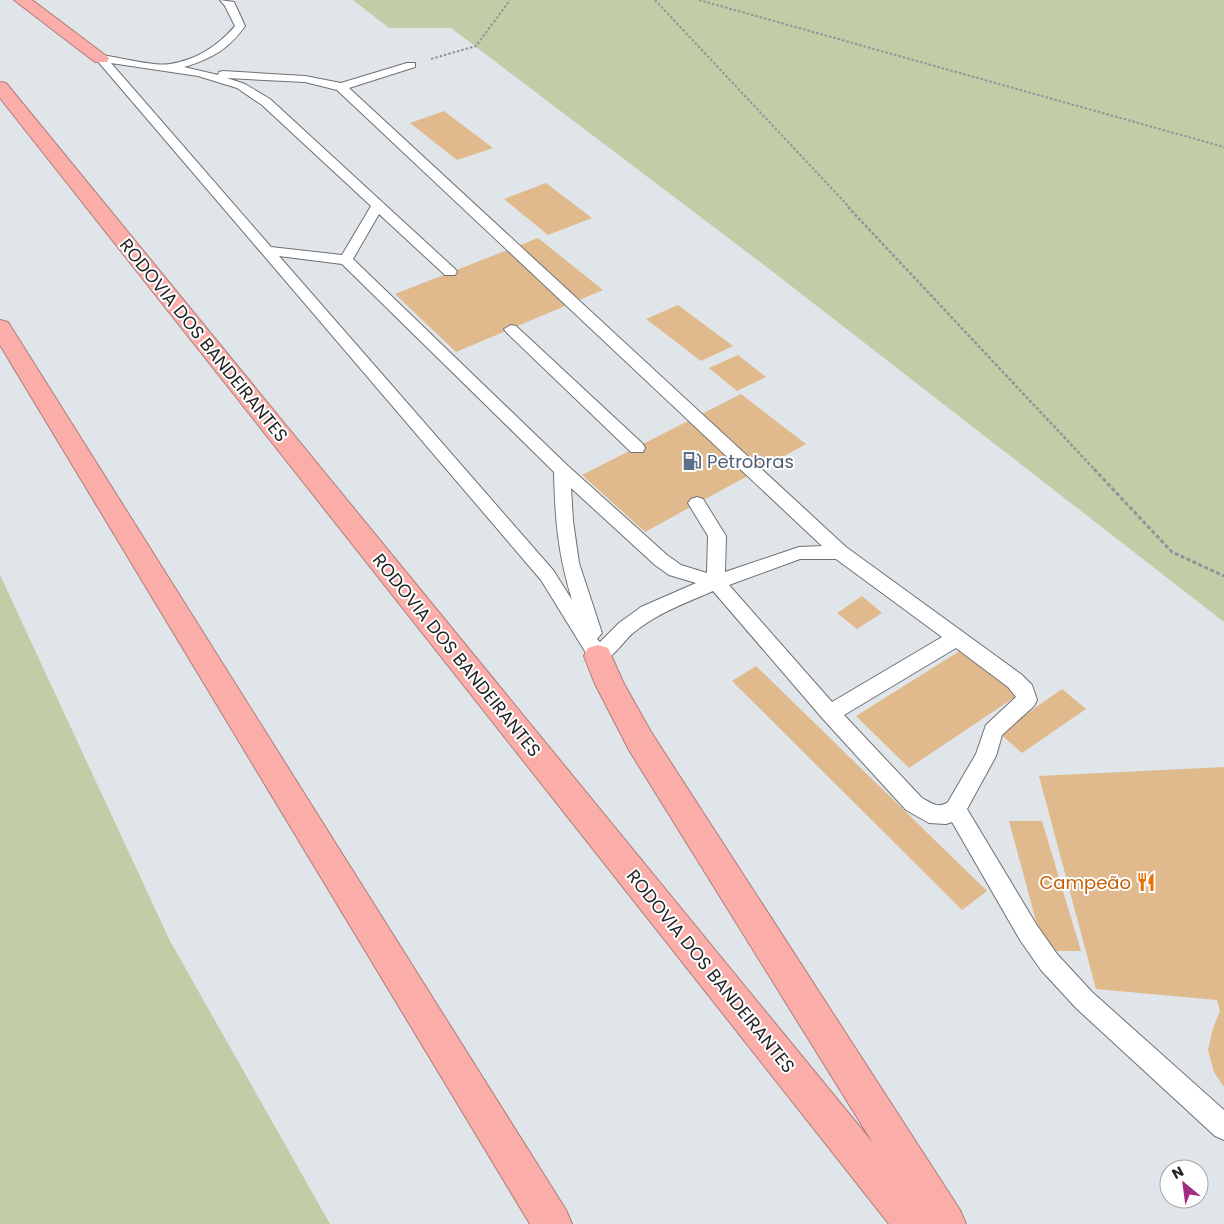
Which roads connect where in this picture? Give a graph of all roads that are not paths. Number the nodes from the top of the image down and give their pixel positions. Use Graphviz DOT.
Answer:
graph roads {
  1 [pos="22,0"];
  2 [pos="226,0"];
  3 [pos="101,58"];
  4 [pos="411,65"];
  5 [pos="169,68"];
  6 [pos="200,73"];
  7 [pos="0,87"];
  8 [pos="341,87"];
  9 [pos="378,205"];
  10 [pos="266,250"];
  11 [pos="346,260"];
  12 [pos="450,272"];
  13 [pos="0,327"];
  14 [pos="511,329"];
  15 [pos="637,448"];
  16 [pos="562,470"];
  17 [pos="697,503"];
  18 [pos="840,552"];
  19 [pos="716,582"];
  20 [pos="957,638"];
  21 [pos="598,656"];
  22 [pos="830,713"];
  23 [pos="956,809"];
  24 [pos="1224,1127"];
  25 [pos="552,1224"];
  26 [pos="914,1224"];
  27 [pos="946,1224"];
  1 -- 3 [label="highway"];
  2 -- 5 [label="lane"];
  3 -- 5 [label="lane"];
  3 -- 10 [label="lane"];
  4 -- 8 [label="lane"];
  5 -- 6 [label="lane"];
  6 -- 8 [label="lane"];
  6 -- 9 [label="lane"];
  7 -- 26 [label="highway, RODOVIA DOS BANDEIRANTES"];
  8 -- 18 [label="lane"];
  9 -- 11 [label="lane"];
  9 -- 12 [label="lane"];
  10 -- 11 [label="lane"];
  10 -- 21 [label="lane"];
  11 -- 16 [label="lane"];
  13 -- 25 [label="highway"];
  14 -- 15 [label="lane"];
  16 -- 19 [label="lane"];
  16 -- 21 [label="lane"];
  17 -- 19 [label="lane"];
  18 -- 19 [label="lane"];
  18 -- 20 [label="lane"];
  19 -- 21 [label="lane"];
  19 -- 22 [label="lane"];
  20 -- 22 [label="lane"];
  20 -- 23 [label="lane"];
  21 -- 27 [label="highway"];
  22 -- 23 [label="lane"];
  23 -- 24 [label="lane"];
}
